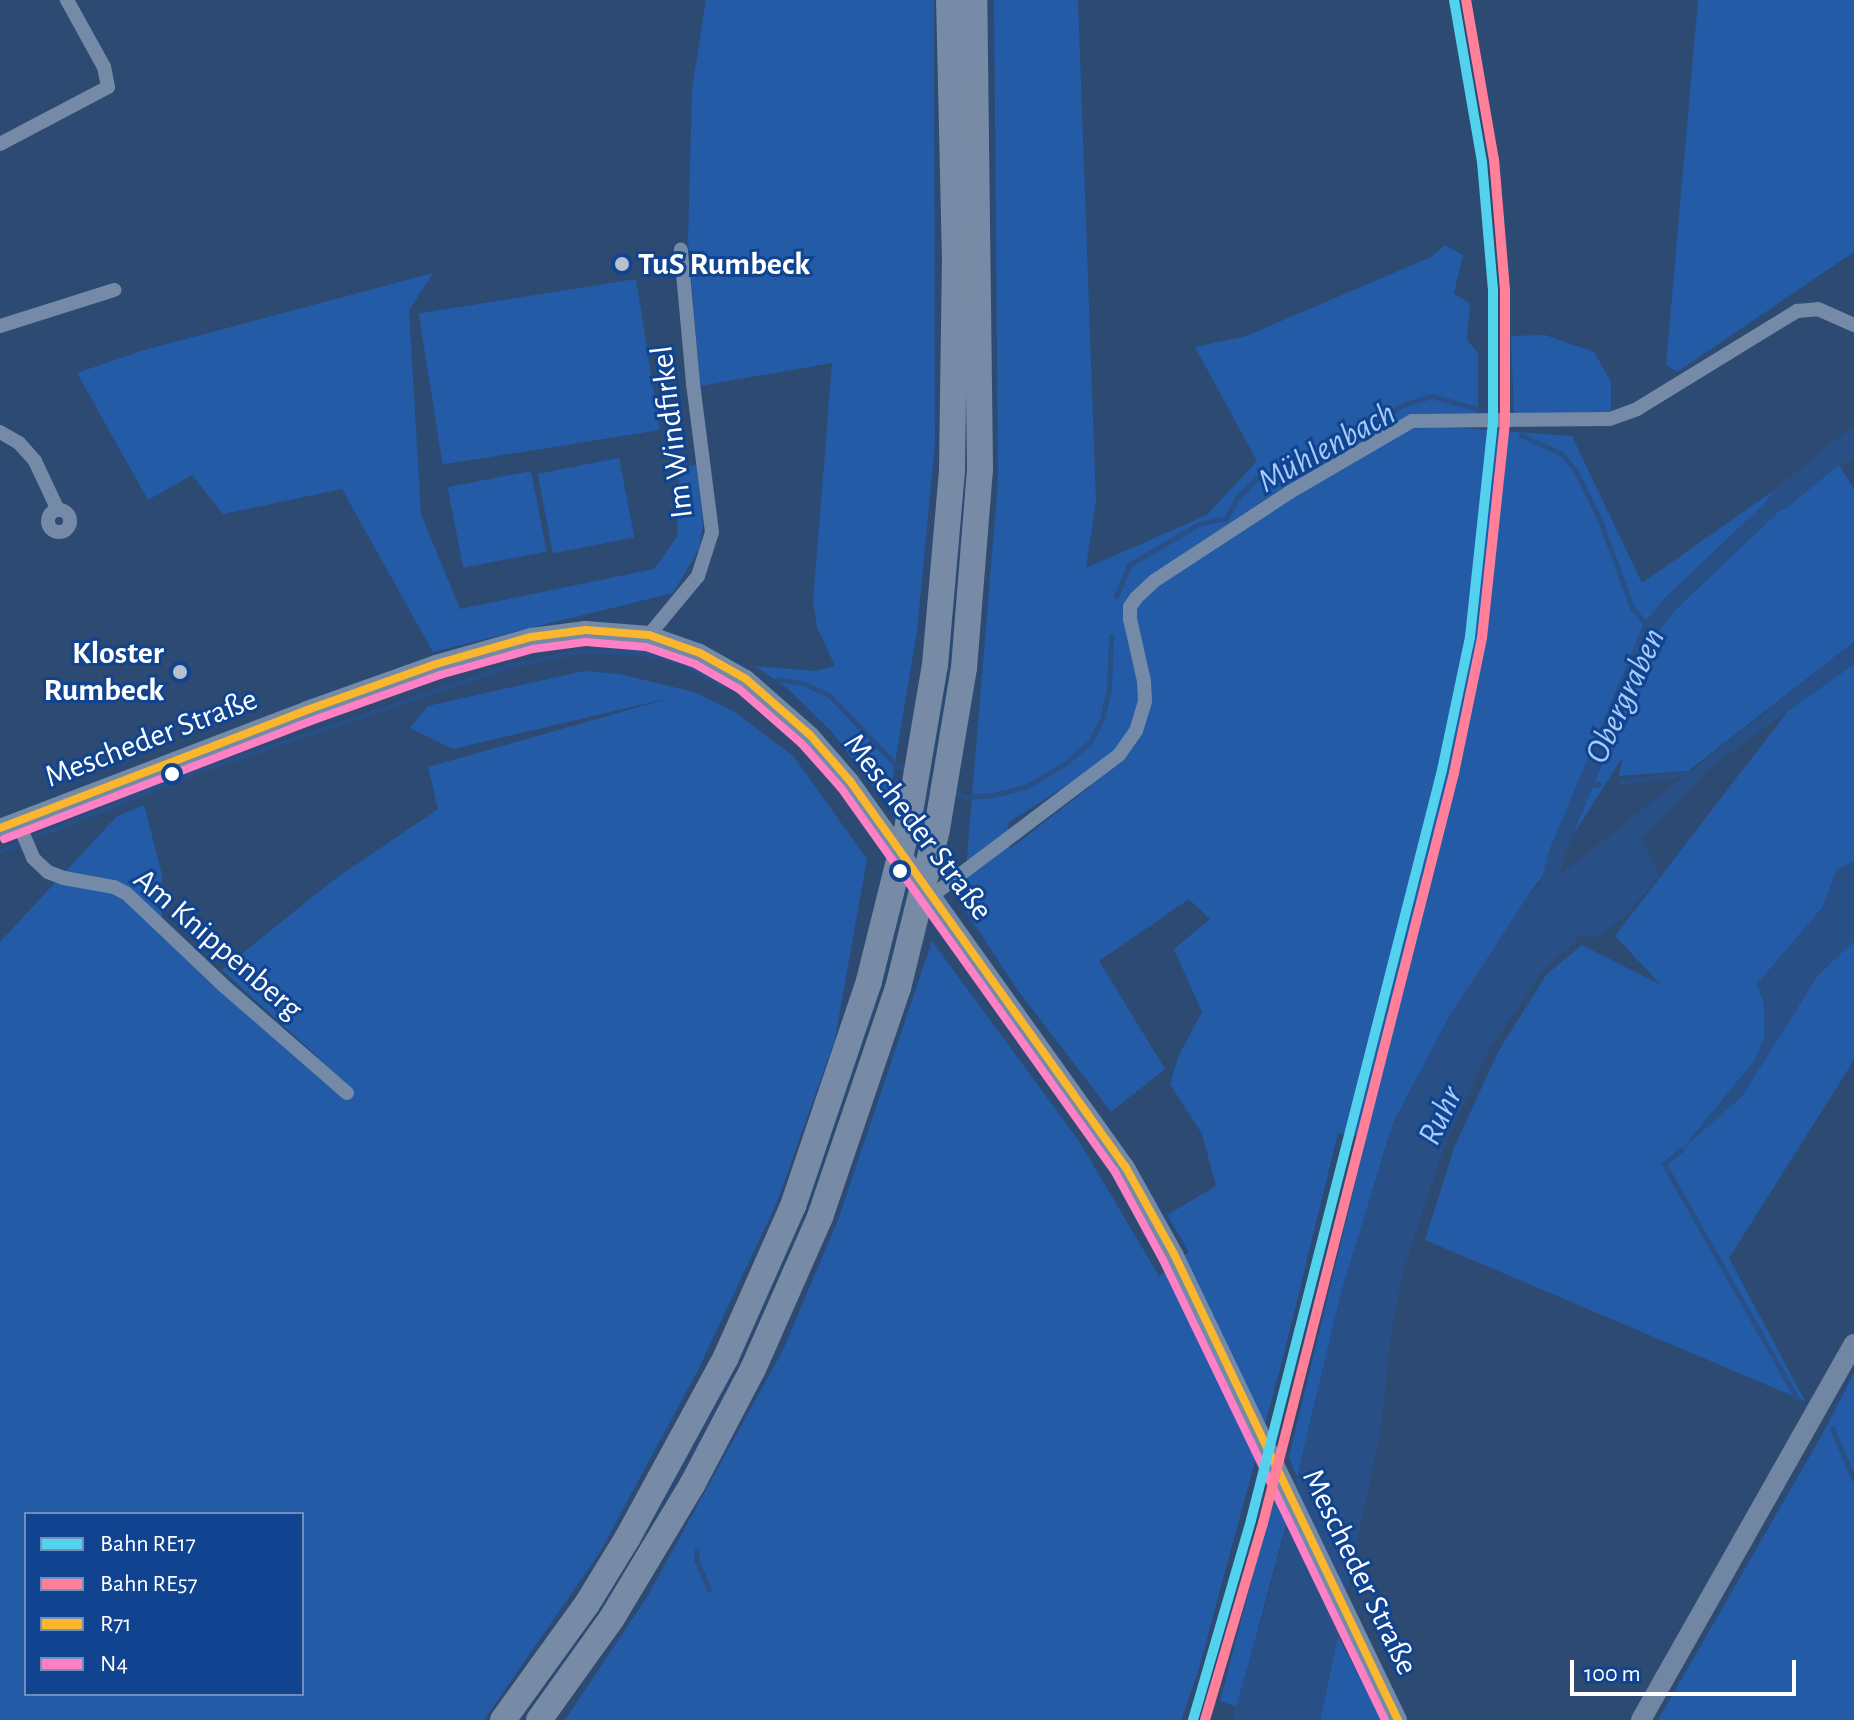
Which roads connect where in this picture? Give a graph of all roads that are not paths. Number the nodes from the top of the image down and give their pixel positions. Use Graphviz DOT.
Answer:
graph roads {
  1 [pos="67,0"];
  2 [pos="949,0"];
  3 [pos="974,0"];
  4 [pos="0,144"];
  5 [pos="681,250"];
  6 [pos="114,290"];
  7 [pos="1854,325"];
  8 [pos="0,326"];
  9 [pos="0,432"];
  10 [pos="58,510"];
  11 [pos="649,635"];
  12 [pos="13,828"];
  13 [pos="933,895"];
  14 [pos="347,1093"];
  15 [pos="1854,1344"];
  16 [pos="503,1720"];
  17 [pos="539,1720"];
  18 [pos="1398,1720"];
  19 [pos="1641,1720"];
  1 -- 4 [label="street"];
  2 -- 16 [label="highway, bridge"];
  3 -- 17 [label="highway, bridge"];
  5 -- 11 [label="street, Im Windfirkel"];
  6 -- 8 [label="street"];
  7 -- 13 [label="street"];
  9 -- 10 [label="street"];
  11 -- 12 [label="street, Mescheder Straße"];
  11 -- 13 [label="street, Mescheder Straße"];
  12 -- 14 [label="street, Am Knippenberg"];
  13 -- 18 [label="street, Mescheder Straße"];
  15 -- 19 [label="main road"];
}
